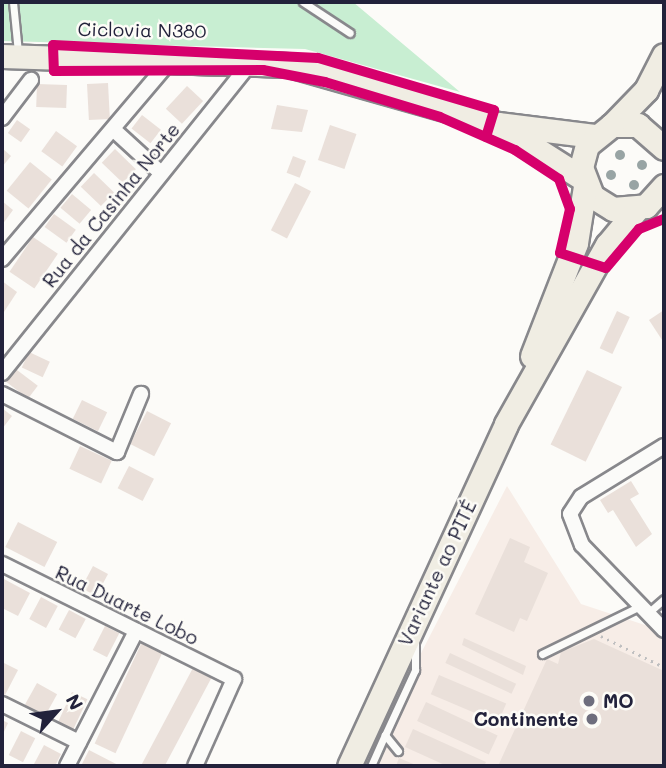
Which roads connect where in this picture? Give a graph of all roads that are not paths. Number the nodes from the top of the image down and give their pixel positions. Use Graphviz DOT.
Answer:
graph roads {
  1 [pos="13,2"];
  2 [pos="303,2"];
  3 [pos="350,33"];
  4 [pos="664,55"];
  5 [pos="10,56"];
  6 [pos="171,60"];
  7 [pos="251,61"];
  8 [pos="31,80"];
  9 [pos="2,118"];
  10 [pos="498,124"];
  11 [pos="114,130"];
  12 [pos="603,130"];
  13 [pos="664,148"];
  14 [pos="161,173"];
  15 [pos="584,182"];
  16 [pos="655,199"];
  17 [pos="2,259"];
  18 [pos="2,373"];
  19 [pos="2,394"];
  20 [pos="141,394"];
  21 [pos="506,424"];
  22 [pos="664,446"];
  23 [pos="2,564"];
  24 [pos="664,599"];
  25 [pos="644,610"];
  26 [pos="664,630"];
  27 [pos="136,631"];
  28 [pos="542,654"];
  29 [pos="2,704"];
  30 [pos="376,728"];
  31 [pos="79,742"];
  32 [pos="398,751"];
  33 [pos="67,766"];
  34 [pos="194,766"];
  35 [pos="346,766"];
  36 [pos="371,766"];
  1 -- 5 [label="lane"];
  2 -- 3 [label="lane"];
  4 -- 12 [label="main road"];
  5 -- 6 [label="main road"];
  6 -- 7 [label="main road"];
  6 -- 11 [label="street"];
  7 -- 10 [label="main road"];
  7 -- 14 [label="street, Rua da Casinha Norte"];
  8 -- 9 [label="street"];
  10 -- 12 [label="main road"];
  10 -- 15 [label="main road"];
  11 -- 14 [label="street"];
  11 -- 17 [label="street"];
  12 -- 13 [label="main road"];
  12 -- 15 [label="main road, Variante ao PITÉ"];
  14 -- 18 [label="street, Rua da Casinha Norte"];
  15 -- 16 [label="main road"];
  15 -- 21 [label="main road, Variante ao PITÉ"];
  16 -- 21 [label="main road, Variante ao PITÉ"];
  19 -- 20 [label="street"];
  21 -- 30 [label="main road, Variante ao PITÉ"];
  22 -- 25 [label="street"];
  23 -- 27 [label="street, Rua Duarte Lobo"];
  24 -- 25 [label="lane"];
  25 -- 26 [label="street"];
  25 -- 28 [label="lane"];
  27 -- 31 [label="street"];
  27 -- 34 [label="street, Rua Duarte Lobo"];
  29 -- 31 [label="street"];
  30 -- 32 [label="lane"];
  30 -- 35 [label="main road, Variante ao PITÉ"];
  30 -- 36 [label="lane"];
  31 -- 33 [label="street"];
}
